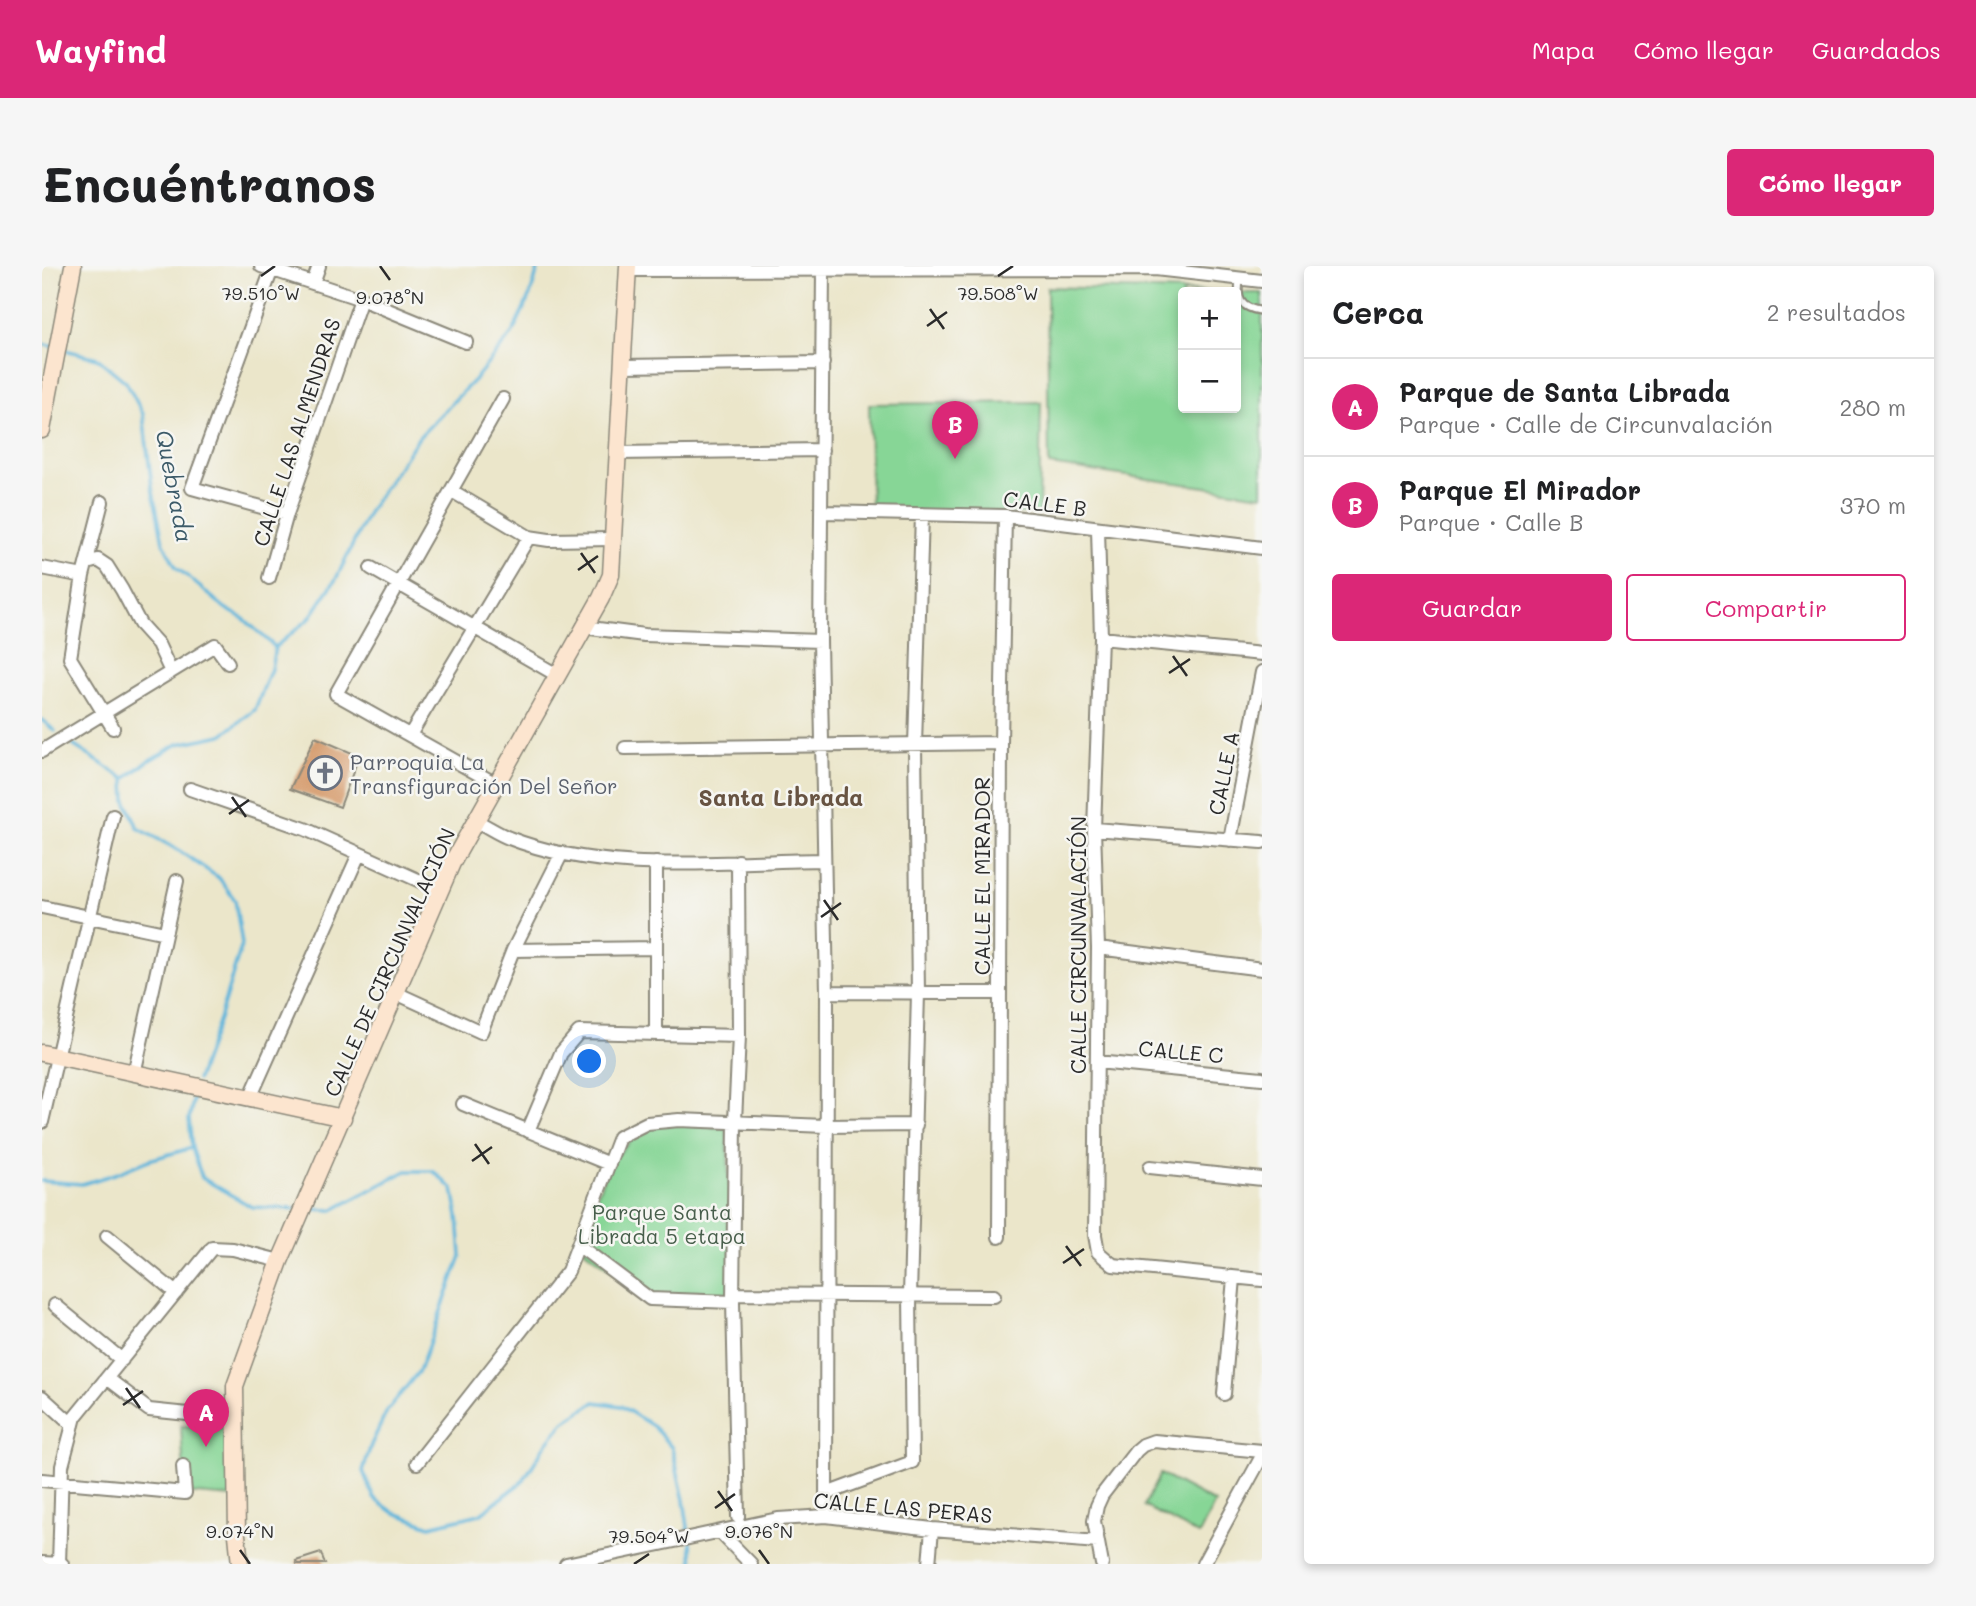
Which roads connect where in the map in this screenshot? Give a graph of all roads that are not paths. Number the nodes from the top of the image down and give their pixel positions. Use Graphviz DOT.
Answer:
graph roads {
  1 [pos="73,266"];
  2 [pos="319,266"];
  3 [pos="910,267"];
  4 [pos="1155,267"];
  5 [pos="266,268"];
  6 [pos="628,268"];
  7 [pos="823,269"];
  8 [pos="1240,278"];
  9 [pos="1262,281"];
  10 [pos="313,283"];
  11 [pos="361,299"];
  12 [pos="1262,311"];
  13 [pos="466,342"];
  14 [pos="823,363"];
  15 [pos="623,366"];
  16 [pos="503,399"];
  17 [pos="42,430"];
  18 [pos="822,450"];
  19 [pos="618,453"];
  20 [pos="452,491"];
  21 [pos="102,502"];
  22 [pos="822,512"];
  23 [pos="287,514"];
  24 [pos="922,514"];
  25 [pos="1005,516"];
  26 [pos="1098,528"];
  27 [pos="529,537"];
  28 [pos="613,540"];
  29 [pos="1262,548"];
  30 [pos="87,563"];
  31 [pos="42,568"];
  32 [pos="371,568"];
  33 [pos="83,576"];
  34 [pos="269,578"];
  35 [pos="399,584"];
  36 [pos="475,627"];
  37 [pos="583,627"];
  38 [pos="1101,638"];
  39 [pos="820,641"];
  40 [pos="1262,654"];
  41 [pos="228,663"];
  42 [pos="172,672"];
  43 [pos="1262,672"];
  44 [pos="557,675"];
  45 [pos="104,713"];
  46 [pos="113,728"];
  47 [pos="410,735"];
  48 [pos="1001,743"];
  49 [pos="915,745"];
  50 [pos="821,746"];
  51 [pos="625,748"];
  52 [pos="42,751"];
  53 [pos="496,784"];
  54 [pos="190,789"];
  55 [pos="113,816"];
  56 [pos="476,821"];
  57 [pos="1094,830"];
  58 [pos="1230,839"];
  59 [pos="1262,842"];
  60 [pos="562,853"];
  61 [pos="359,854"];
  62 [pos="824,860"];
  63 [pos="738,861"];
  64 [pos="656,863"];
  65 [pos="177,881"];
  66 [pos="440,890"];
  67 [pos="42,907"];
  68 [pos="88,917"];
  69 [pos="165,933"];
  70 [pos="656,948"];
  71 [pos="1098,948"];
  72 [pos="513,950"];
  73 [pos="1262,969"];
  74 [pos="827,992"];
  75 [pos="396,993"];
  76 [pos="918,993"];
  77 [pos="1000,993"];
  78 [pos="656,1034"];
  79 [pos="739,1036"];
  80 [pos="49,1055"];
  81 [pos="1097,1062"];
  82 [pos="134,1074"];
  83 [pos="1262,1078"];
  84 [pos="250,1098"];
  85 [pos="463,1104"];
  86 [pos="343,1118"];
  87 [pos="735,1121"];
  88 [pos="42,1122"];
  89 [pos="916,1125"];
  90 [pos="825,1126"];
  91 [pos="528,1131"];
  92 [pos="609,1164"];
  93 [pos="1150,1167"];
  94 [pos="1262,1179"];
  95 [pos="107,1236"];
  96 [pos="999,1237"];
  97 [pos="578,1245"];
  98 [pos="280,1261"];
  99 [pos="1234,1278"];
  100 [pos="1262,1280"];
  101 [pos="176,1293"];
  102 [pos="828,1294"];
  103 [pos="910,1296"];
  104 [pos="994,1296"];
  105 [pos="733,1298"];
  106 [pos="55,1305"];
  107 [pos="122,1360"];
  108 [pos="107,1378"];
  109 [pos="1224,1394"];
  110 [pos="42,1397"];
  111 [pos="236,1419"];
  112 [pos="73,1425"];
  113 [pos="1262,1453"];
  114 [pos="417,1463"];
  115 [pos="183,1466"];
  116 [pos="42,1480"];
  117 [pos="61,1482"];
  118 [pos="826,1494"];
  119 [pos="826,1516"];
  120 [pos="738,1517"];
  121 [pos="1094,1521"];
  122 [pos="932,1529"];
  123 [pos="716,1532"];
  124 [pos="1073,1540"];
  125 [pos="1098,1542"];
  126 [pos="42,1563"];
  127 [pos="60,1564"];
  128 [pos="240,1564"];
  129 [pos="566,1564"];
  130 [pos="751,1564"];
  131 [pos="929,1564"];
  132 [pos="1102,1564"];
  133 [pos="1203,1564"];
  1 -- 17 [label="street"];
  2 -- 10 [label="street"];
  3 -- 4 [label="street"];
  3 -- 7 [label="street"];
  4 -- 8 [label="street"];
  5 -- 10 [label="street"];
  5 -- 23 [label="street"];
  6 -- 7 [label="street"];
  6 -- 15 [label="street, CALLE DE CIRCUNVALACIÓN"];
  7 -- 14 [label="street"];
  8 -- 9 [label="street"];
  8 -- 12 [label="lane"];
  10 -- 11 [label="street"];
  11 -- 13 [label="street"];
  11 -- 23 [label="street, CALLE LAS ALMENDRAS"];
  14 -- 15 [label="street"];
  14 -- 18 [label="street"];
  15 -- 19 [label="street, CALLE DE CIRCUNVALACIÓN"];
  16 -- 20 [label="street"];
  18 -- 19 [label="street"];
  18 -- 22 [label="street"];
  19 -- 28 [label="street, CALLE DE CIRCUNVALACIÓN"];
  20 -- 27 [label="street"];
  20 -- 35 [label="street"];
  21 -- 30 [label="street"];
  22 -- 24 [label="street, CALLE B"];
  22 -- 39 [label="street"];
  23 -- 34 [label="street, CALLE LAS ALMENDRAS"];
  24 -- 25 [label="street, CALLE B"];
  24 -- 49 [label="street"];
  25 -- 26 [label="street, CALLE B"];
  25 -- 48 [label="street, CALLE EL MIRADOR"];
  26 -- 29 [label="street, CALLE B"];
  26 -- 38 [label="street, CALLE CIRCUNVALACIÓN"];
  27 -- 28 [label="street"];
  27 -- 36 [label="street"];
  28 -- 37 [label="street, CALLE DE CIRCUNVALACIÓN"];
  30 -- 33 [label="street"];
  30 -- 42 [label="street"];
  31 -- 33 [label="street"];
  32 -- 35 [label="street"];
  33 -- 45 [label="street"];
  35 -- 36 [label="street"];
  35 -- 47 [label="street"];
  36 -- 44 [label="street"];
  36 -- 47 [label="street"];
  37 -- 39 [label="street"];
  37 -- 44 [label="street, CALLE DE CIRCUNVALACIÓN"];
  38 -- 40 [label="street"];
  38 -- 57 [label="street, CALLE CIRCUNVALACIÓN"];
  39 -- 50 [label="street"];
  41 -- 42 [label="street"];
  42 -- 45 [label="street"];
  43 -- 58 [label="street, CALLE A"];
  44 -- 53 [label="street, CALLE DE CIRCUNVALACIÓN"];
  45 -- 46 [label="street"];
  45 -- 52 [label="street"];
  47 -- 53 [label="street"];
  48 -- 49 [label="street"];
  48 -- 77 [label="street, CALLE EL MIRADOR"];
  49 -- 50 [label="street"];
  49 -- 76 [label="street"];
  50 -- 51 [label="street"];
  50 -- 62 [label="street"];
  53 -- 56 [label="street, CALLE DE CIRCUNVALACIÓN"];
  54 -- 61 [label="street"];
  55 -- 68 [label="street"];
  56 -- 60 [label="street"];
  56 -- 66 [label="street, CALLE DE CIRCUNVALACIÓN"];
  57 -- 58 [label="street"];
  57 -- 71 [label="street, CALLE CIRCUNVALACIÓN"];
  58 -- 59 [label="street"];
  60 -- 64 [label="street"];
  60 -- 72 [label="street"];
  61 -- 66 [label="street"];
  61 -- 84 [label="street"];
  62 -- 63 [label="street"];
  62 -- 74 [label="street"];
  63 -- 64 [label="street"];
  63 -- 79 [label="street"];
  64 -- 70 [label="street"];
  65 -- 69 [label="street"];
  66 -- 75 [label="street, CALLE DE CIRCUNVALACIÓN"];
  67 -- 68 [label="street"];
  68 -- 69 [label="street"];
  68 -- 80 [label="street"];
  69 -- 82 [label="street"];
  70 -- 72 [label="street"];
  70 -- 78 [label="street"];
  71 -- 73 [label="street"];
  71 -- 81 [label="street, CALLE CIRCUNVALACIÓN"];
  72 -- 75 [label="street"];
  74 -- 76 [label="street"];
  74 -- 90 [label="street"];
  75 -- 86 [label="street, CALLE DE CIRCUNVALACIÓN"];
  76 -- 77 [label="street"];
  76 -- 89 [label="street"];
  77 -- 96 [label="street, CALLE EL MIRADOR"];
  78 -- 79 [label="street"];
  78 -- 91 [label="street"];
  79 -- 87 [label="street"];
  80 -- 82 [label="street"];
  80 -- 88 [label="street"];
  81 -- 83 [label="street, CALLE C"];
  81 -- 99 [label="street, CALLE CIRCUNVALACIÓN"];
  82 -- 84 [label="street"];
  84 -- 86 [label="street"];
  85 -- 91 [label="street"];
  86 -- 98 [label="street, CALLE DE CIRCUNVALACIÓN"];
  87 -- 90 [label="street"];
  87 -- 92 [label="street"];
  87 -- 105 [label="street"];
  89 -- 90 [label="street"];
  89 -- 103 [label="street"];
  90 -- 102 [label="street"];
  91 -- 92 [label="street"];
  92 -- 97 [label="street"];
  93 -- 94 [label="street"];
  95 -- 101 [label="street"];
  97 -- 105 [label="street"];
  97 -- 114 [label="street"];
  98 -- 101 [label="street"];
  98 -- 111 [label="street, CALLE DE CIRCUNVALACIÓN"];
  99 -- 100 [label="street"];
  99 -- 109 [label="street"];
  101 -- 107 [label="street"];
  102 -- 103 [label="street"];
  102 -- 105 [label="street"];
  102 -- 118 [label="street"];
  103 -- 104 [label="street"];
  103 -- 118 [label="street"];
  105 -- 120 [label="street"];
  106 -- 107 [label="street"];
  107 -- 108 [label="street"];
  108 -- 111 [label="street"];
  108 -- 112 [label="street"];
  110 -- 112 [label="street"];
  111 -- 128 [label="street, CALLE DE CIRCUNVALACIÓN"];
  112 -- 117 [label="street"];
  113 -- 121 [label="street"];
  113 -- 133 [label="street"];
  115 -- 117 [label="street"];
  116 -- 117 [label="street"];
  117 -- 127 [label="street"];
  118 -- 119 [label="street"];
  119 -- 122 [label="street, CALLE LAS PERAS"];
  119 -- 123 [label="street, CALLE LAS PERAS"];
  121 -- 124 [label="street"];
  121 -- 125 [label="street"];
  122 -- 124 [label="street, CALLE LAS PERAS"];
  122 -- 131 [label="street"];
  123 -- 129 [label="street, CALLE LAS PERAS"];
  123 -- 130 [label="street"];
  124 -- 125 [label="street, CALLE LAS PERAS"];
  125 -- 132 [label="street"];
  126 -- 127 [label="street"];
}
